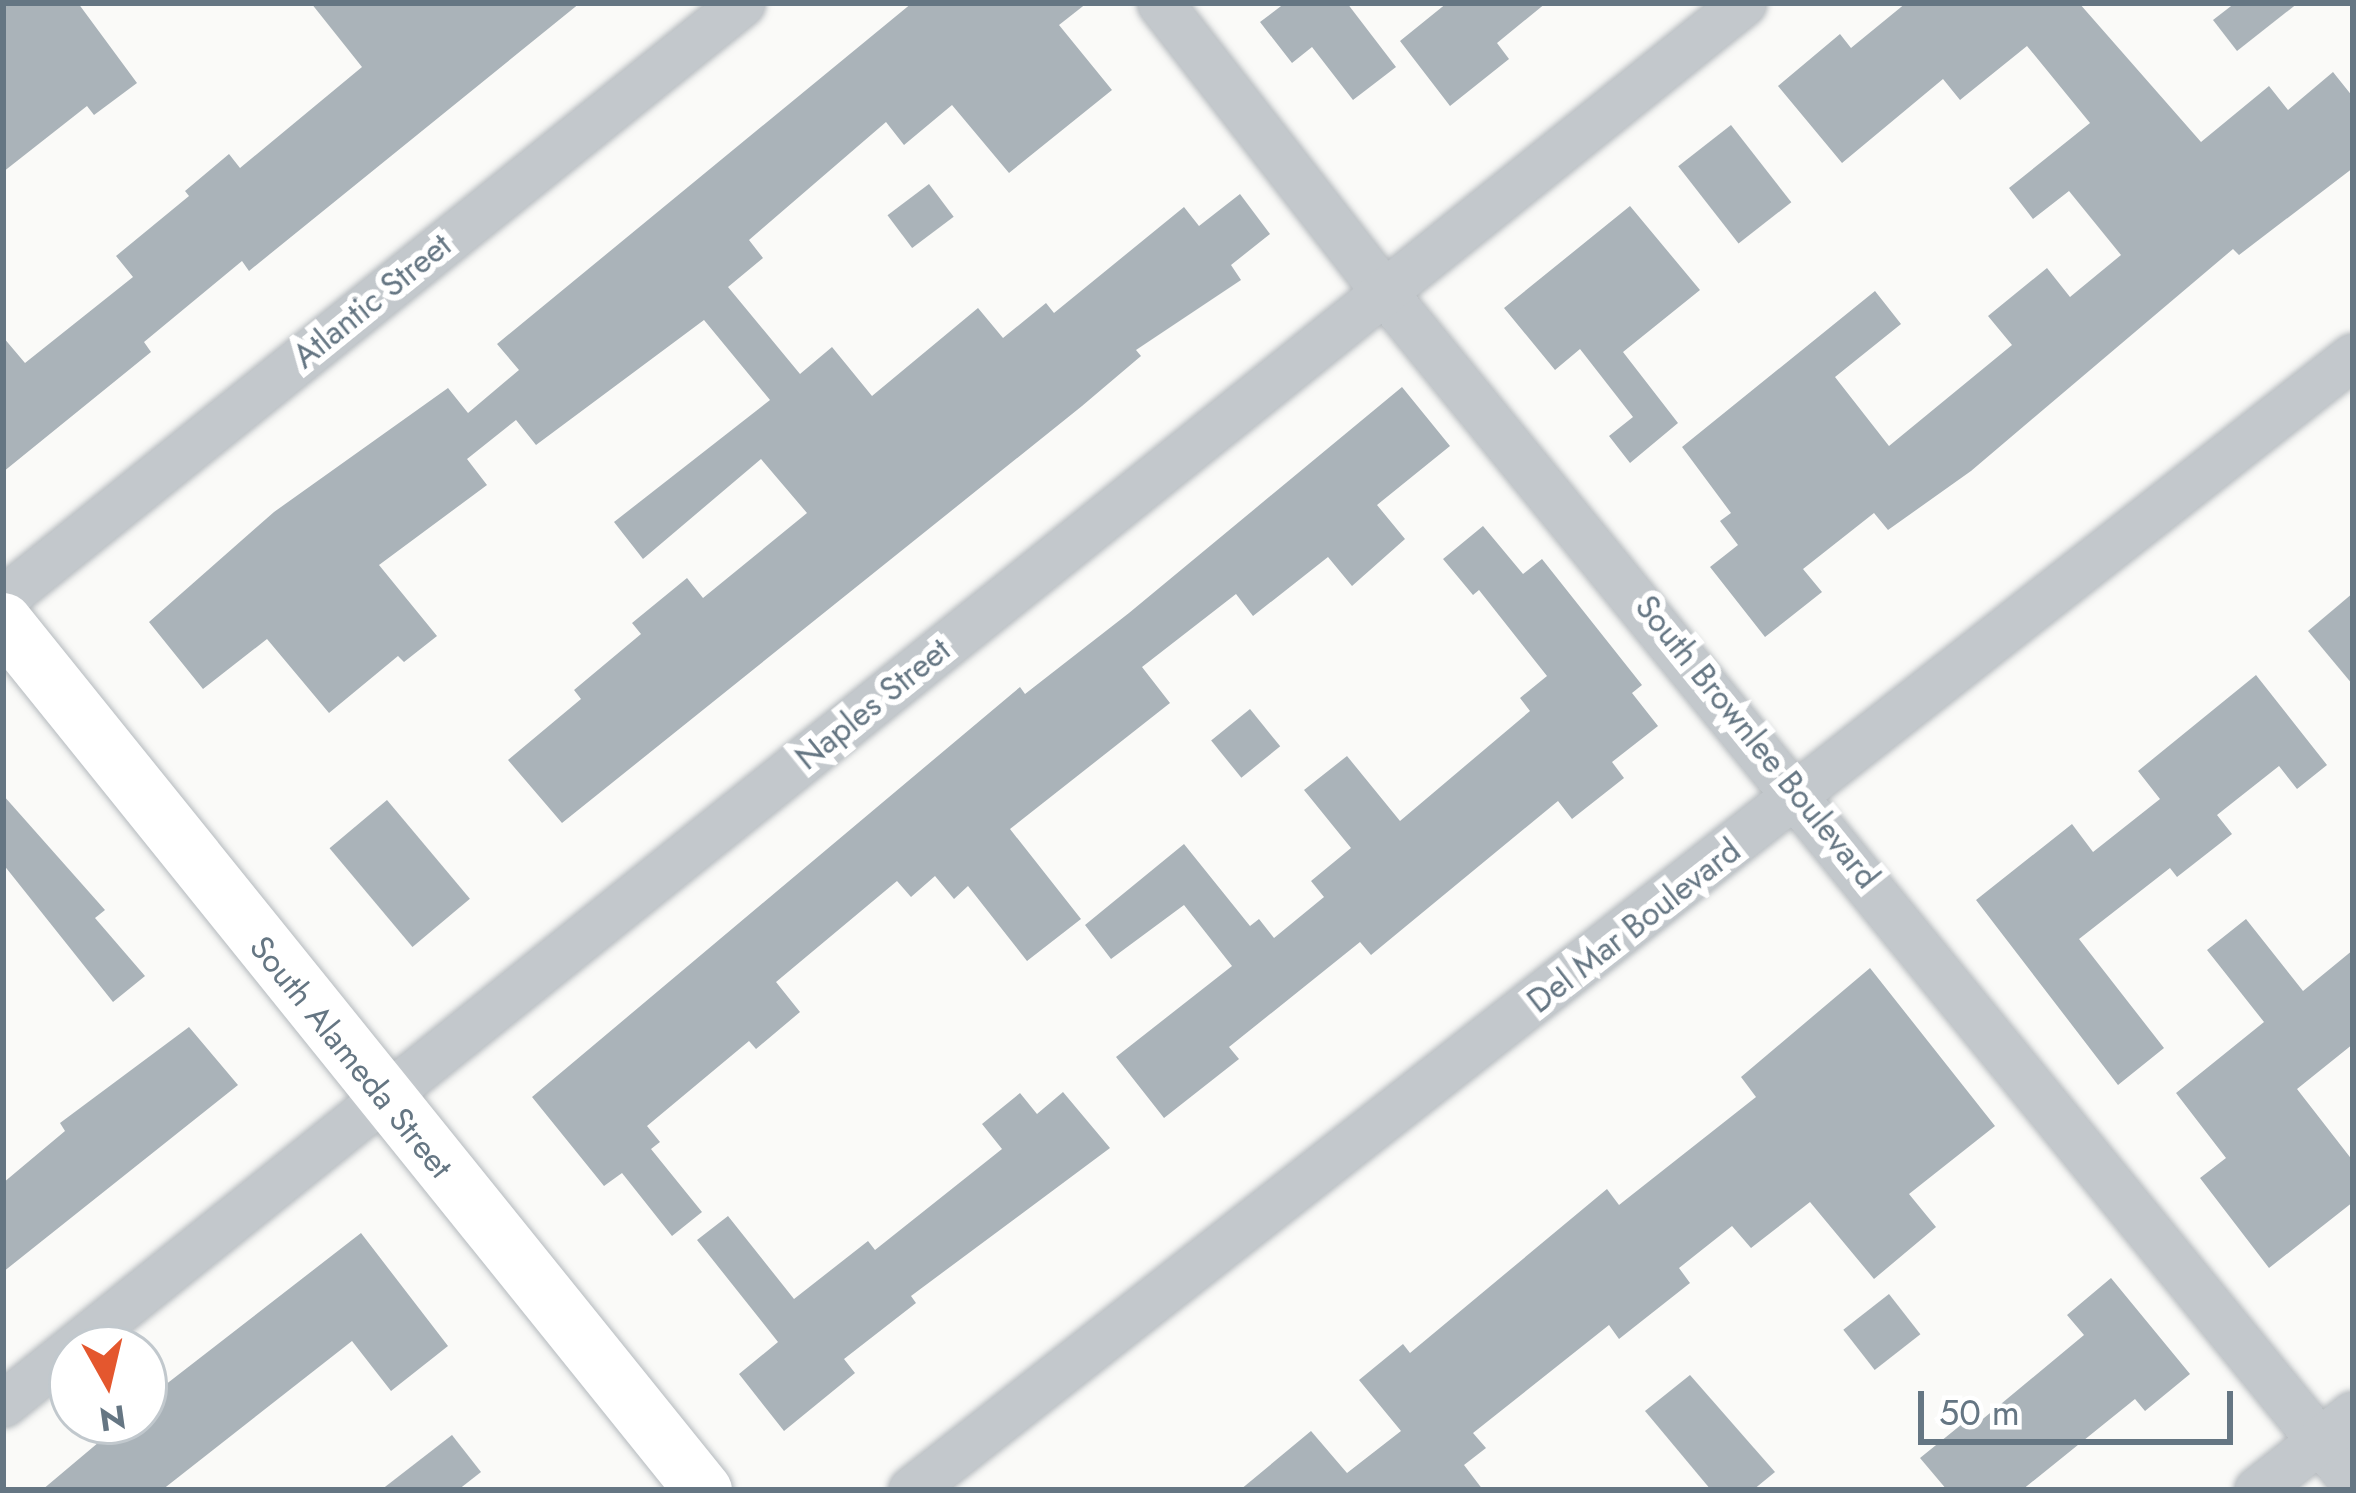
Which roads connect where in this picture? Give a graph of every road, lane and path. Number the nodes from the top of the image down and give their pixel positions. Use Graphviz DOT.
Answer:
graph roads {
  1 [pos="742,3"];
  2 [pos="1160,3"];
  3 [pos="1743,3"];
  4 [pos="1384,292"];
  5 [pos="2353,356"];
  6 [pos="3,599"];
  7 [pos="3,621"];
  8 [pos="1802,796"];
  9 [pos="382,1099"];
  10 [pos="3,1404"];
  11 [pos="2337,1426"];
  12 [pos="2353,1482"];
  13 [pos="703,1490"];
  14 [pos="911,1490"];
  15 [pos="2258,1490"];
  1 -- 6 [label="street, Atlantic Street"];
  2 -- 4 [label="street, South Brownlee Boulevard"];
  3 -- 4 [label="street, Naples Street"];
  4 -- 8 [label="street, South Brownlee Boulevard"];
  4 -- 9 [label="street, Naples Street"];
  5 -- 8 [label="street, Del Mar Boulevard"];
  7 -- 9 [label="main road, South Alameda Street"];
  8 -- 11 [label="street, South Brownlee Boulevard"];
  8 -- 14 [label="street, Del Mar Boulevard"];
  9 -- 10 [label="street, Naples Street"];
  9 -- 13 [label="main road, South Alameda Street"];
  11 -- 12 [label="street, South Brownlee Boulevard"];
  11 -- 15 [label="street"];
}
